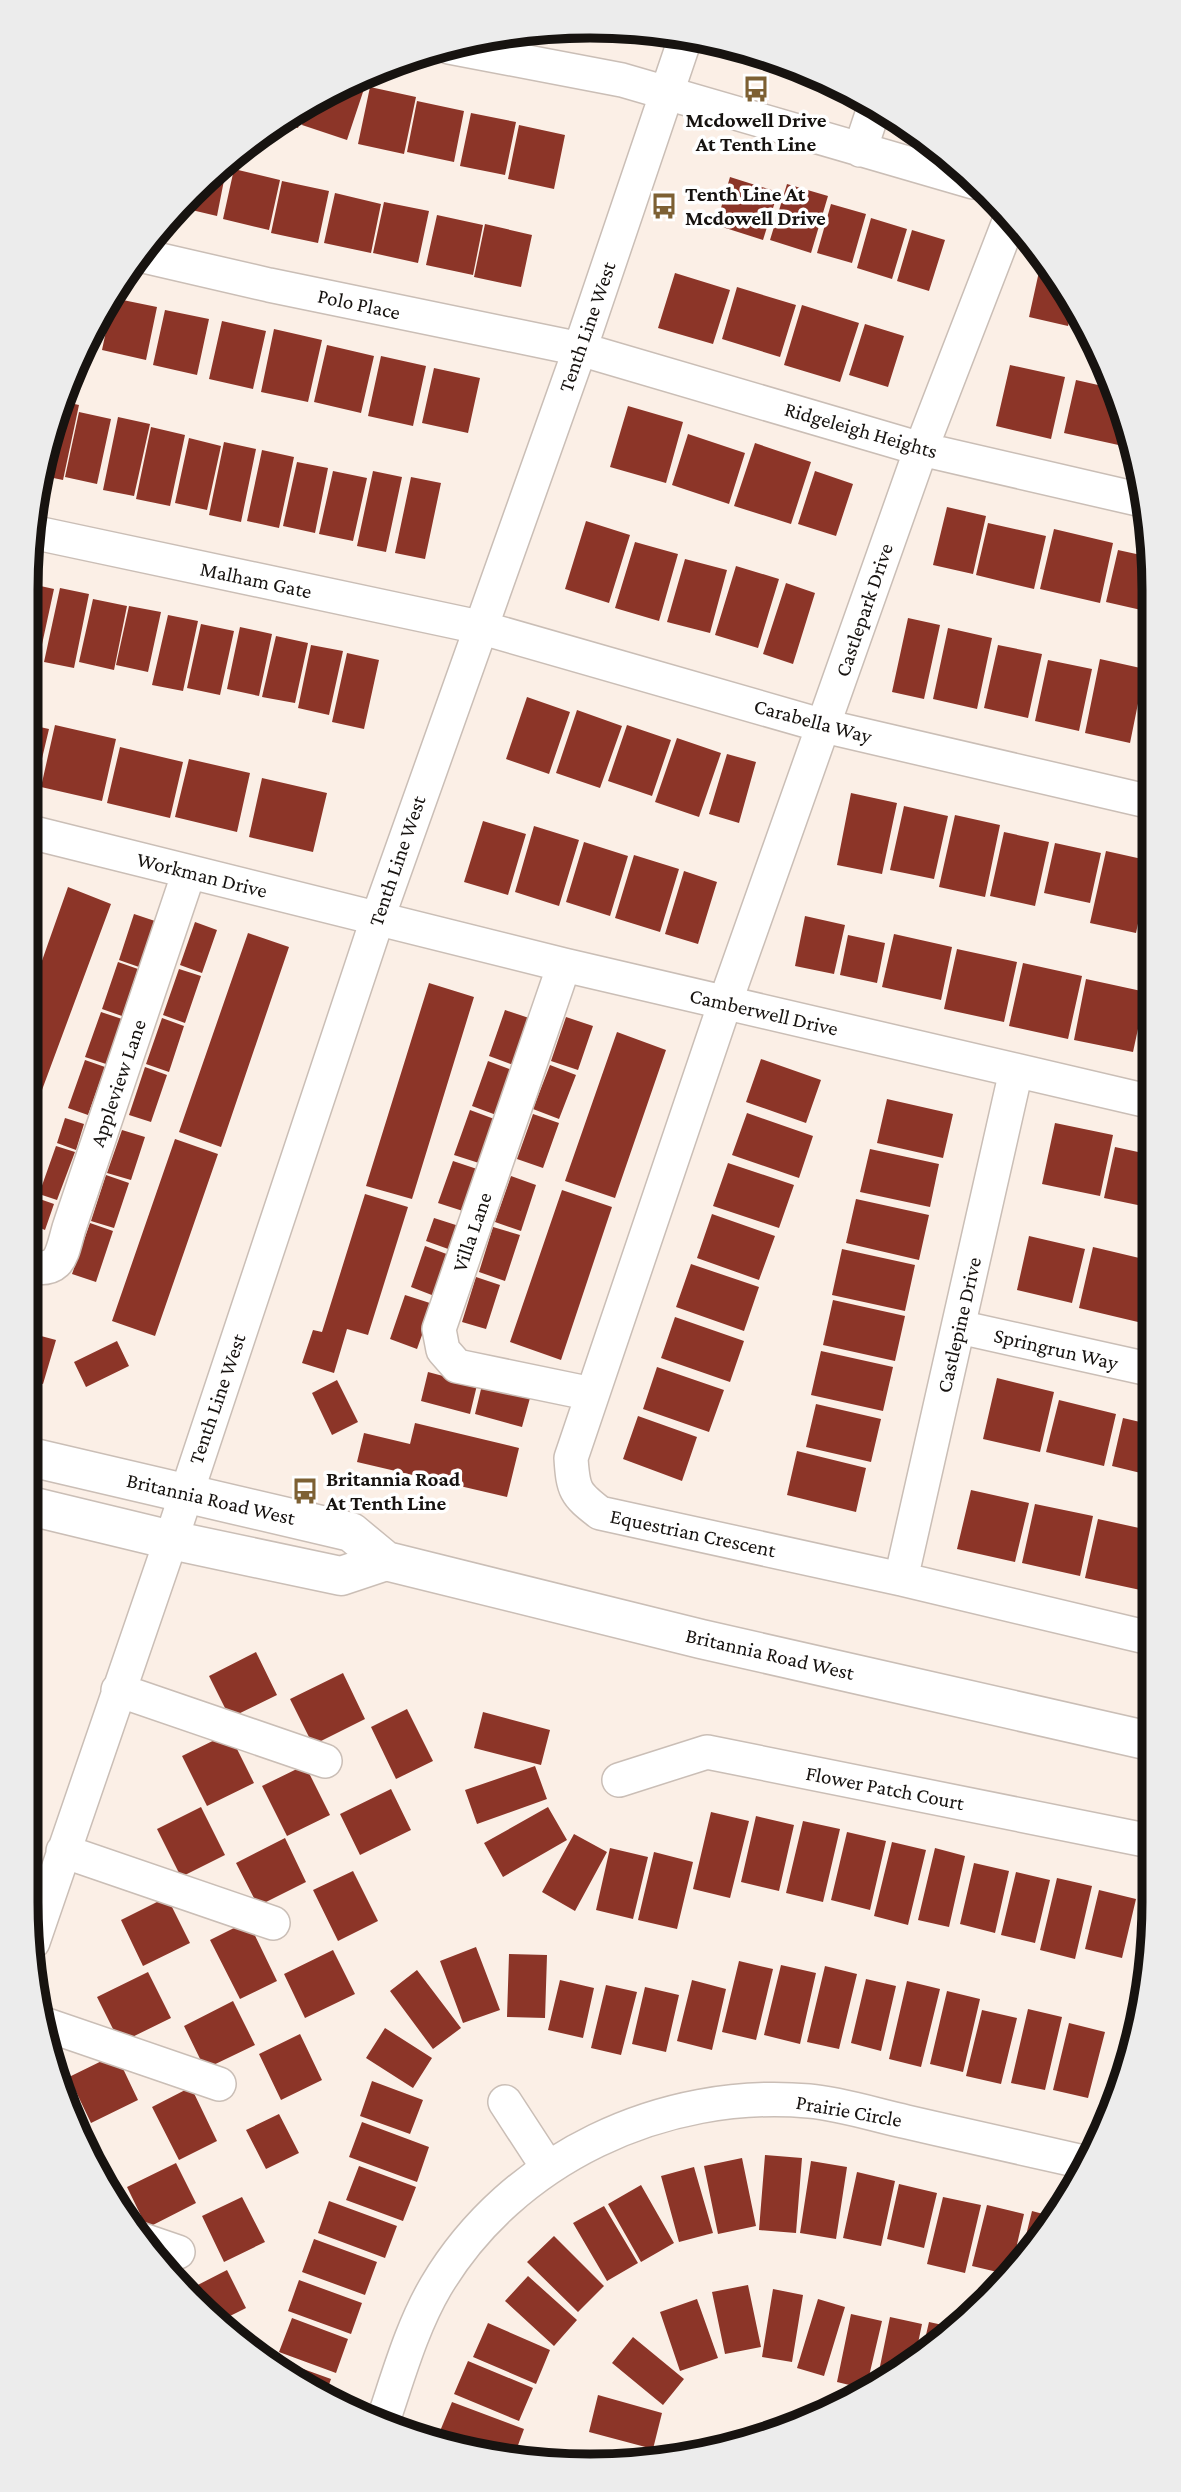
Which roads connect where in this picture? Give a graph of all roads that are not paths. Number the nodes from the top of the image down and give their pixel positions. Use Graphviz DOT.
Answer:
graph roads {
  1 [pos="682,46"];
  2 [pos="493,47"];
  3 [pos="666,93"];
  4 [pos="872,115"];
  5 [pos="860,149"];
  6 [pos="956,177"];
  7 [pos="1007,228"];
  8 [pos="150,258"];
  9 [pos="580,349"];
  10 [pos="921,449"];
  11 [pos="1135,498"];
  12 [pos="42,534"];
  13 [pos="479,627"];
  14 [pos="824,726"];
  15 [pos="1142,800"];
  16 [pos="38,834"];
  17 [pos="190,872"];
  18 [pos="377,920"];
  19 [pos="564,965"];
  20 [pos="725,1003"];
  21 [pos="1016,1071"];
  22 [pos="1142,1100"];
  23 [pos="38,1269"];
  24 [pos="959,1327"];
  25 [pos="1142,1368"];
  26 [pos="592,1394"];
  27 [pos="38,1459"];
  28 [pos="185,1493"];
  29 [pos="38,1508"];
  30 [pos="171,1540"];
  31 [pos="386,1561"];
  32 [pos="901,1579"];
  33 [pos="1142,1636"];
  34 [pos="118,1690"];
  35 [pos="1142,1739"];
  36 [pos="325,1761"];
  37 [pos="619,1780"];
  38 [pos="1142,1840"];
  39 [pos="63,1851"];
  40 [pos="39,1923"];
  41 [pos="273,1923"];
  42 [pos="53,2027"];
  43 [pos="219,2084"];
  44 [pos="505,2102"];
  45 [pos="1078,2161"];
  46 [pos="548,2168"];
  47 [pos="159,2246"];
  48 [pos="178,2252"];
  49 [pos="386,2414"];
  1 -- 3 [label="street, Tenth Line West"];
  2 -- 3 [label="street"];
  3 -- 5 [label="street"];
  3 -- 9 [label="street, Tenth Line West"];
  4 -- 5 [label="street"];
  5 -- 6 [label="street"];
  7 -- 10 [label="street, Castlepark Drive"];
  8 -- 9 [label="street, Polo Place"];
  9 -- 10 [label="street, Ridgeleigh Heights"];
  9 -- 13 [label="street, Tenth Line West"];
  10 -- 11 [label="street, Ridgeleigh Heights"];
  10 -- 14 [label="street, Castlepark Drive"];
  12 -- 13 [label="street, Malham Gate"];
  13 -- 14 [label="street, Carabella Way"];
  13 -- 18 [label="street, Tenth Line West"];
  14 -- 15 [label="street, Carabella Way"];
  14 -- 20 [label="street, Castlepark Drive"];
  16 -- 17 [label="street, Workman Drive"];
  17 -- 18 [label="street, Workman Drive"];
  17 -- 23 [label="street, Appleview Lane"];
  18 -- 19 [label="street, Camberwell Drive"];
  18 -- 28 [label="street, Tenth Line West"];
  19 -- 20 [label="street, Camberwell Drive"];
  19 -- 26 [label="street, Villa Lane"];
  20 -- 21 [label="street, Camberwell Drive"];
  20 -- 26 [label="street, Equestrian Crescent"];
  21 -- 22 [label="street, Camberwell Drive"];
  21 -- 24 [label="street, Castlepine Drive"];
  24 -- 25 [label="street, Springrun Way"];
  24 -- 32 [label="street, Castlepine Drive"];
  26 -- 32 [label="street, Equestrian Crescent"];
  27 -- 28 [label="main road, Britannia Road West"];
  28 -- 30 [label="street, Tenth Line West"];
  28 -- 31 [label="main road, Britannia Road West"];
  29 -- 30 [label="main road"];
  30 -- 31 [label="main road"];
  30 -- 34 [label="street, Tenth Line West"];
  31 -- 35 [label="main road, Britannia Road West"];
  32 -- 33 [label="street, Equestrian Crescent"];
  34 -- 36 [label="street"];
  34 -- 39 [label="street, Tenth Line West"];
  37 -- 38 [label="street, Flower Patch Court"];
  39 -- 40 [label="street, Tenth Line West"];
  39 -- 41 [label="street"];
  42 -- 43 [label="street"];
  44 -- 46 [label="street"];
  45 -- 46 [label="street, Prairie Circle"];
  46 -- 49 [label="street, Prairie Circle"];
  47 -- 48 [label="street"];
}
